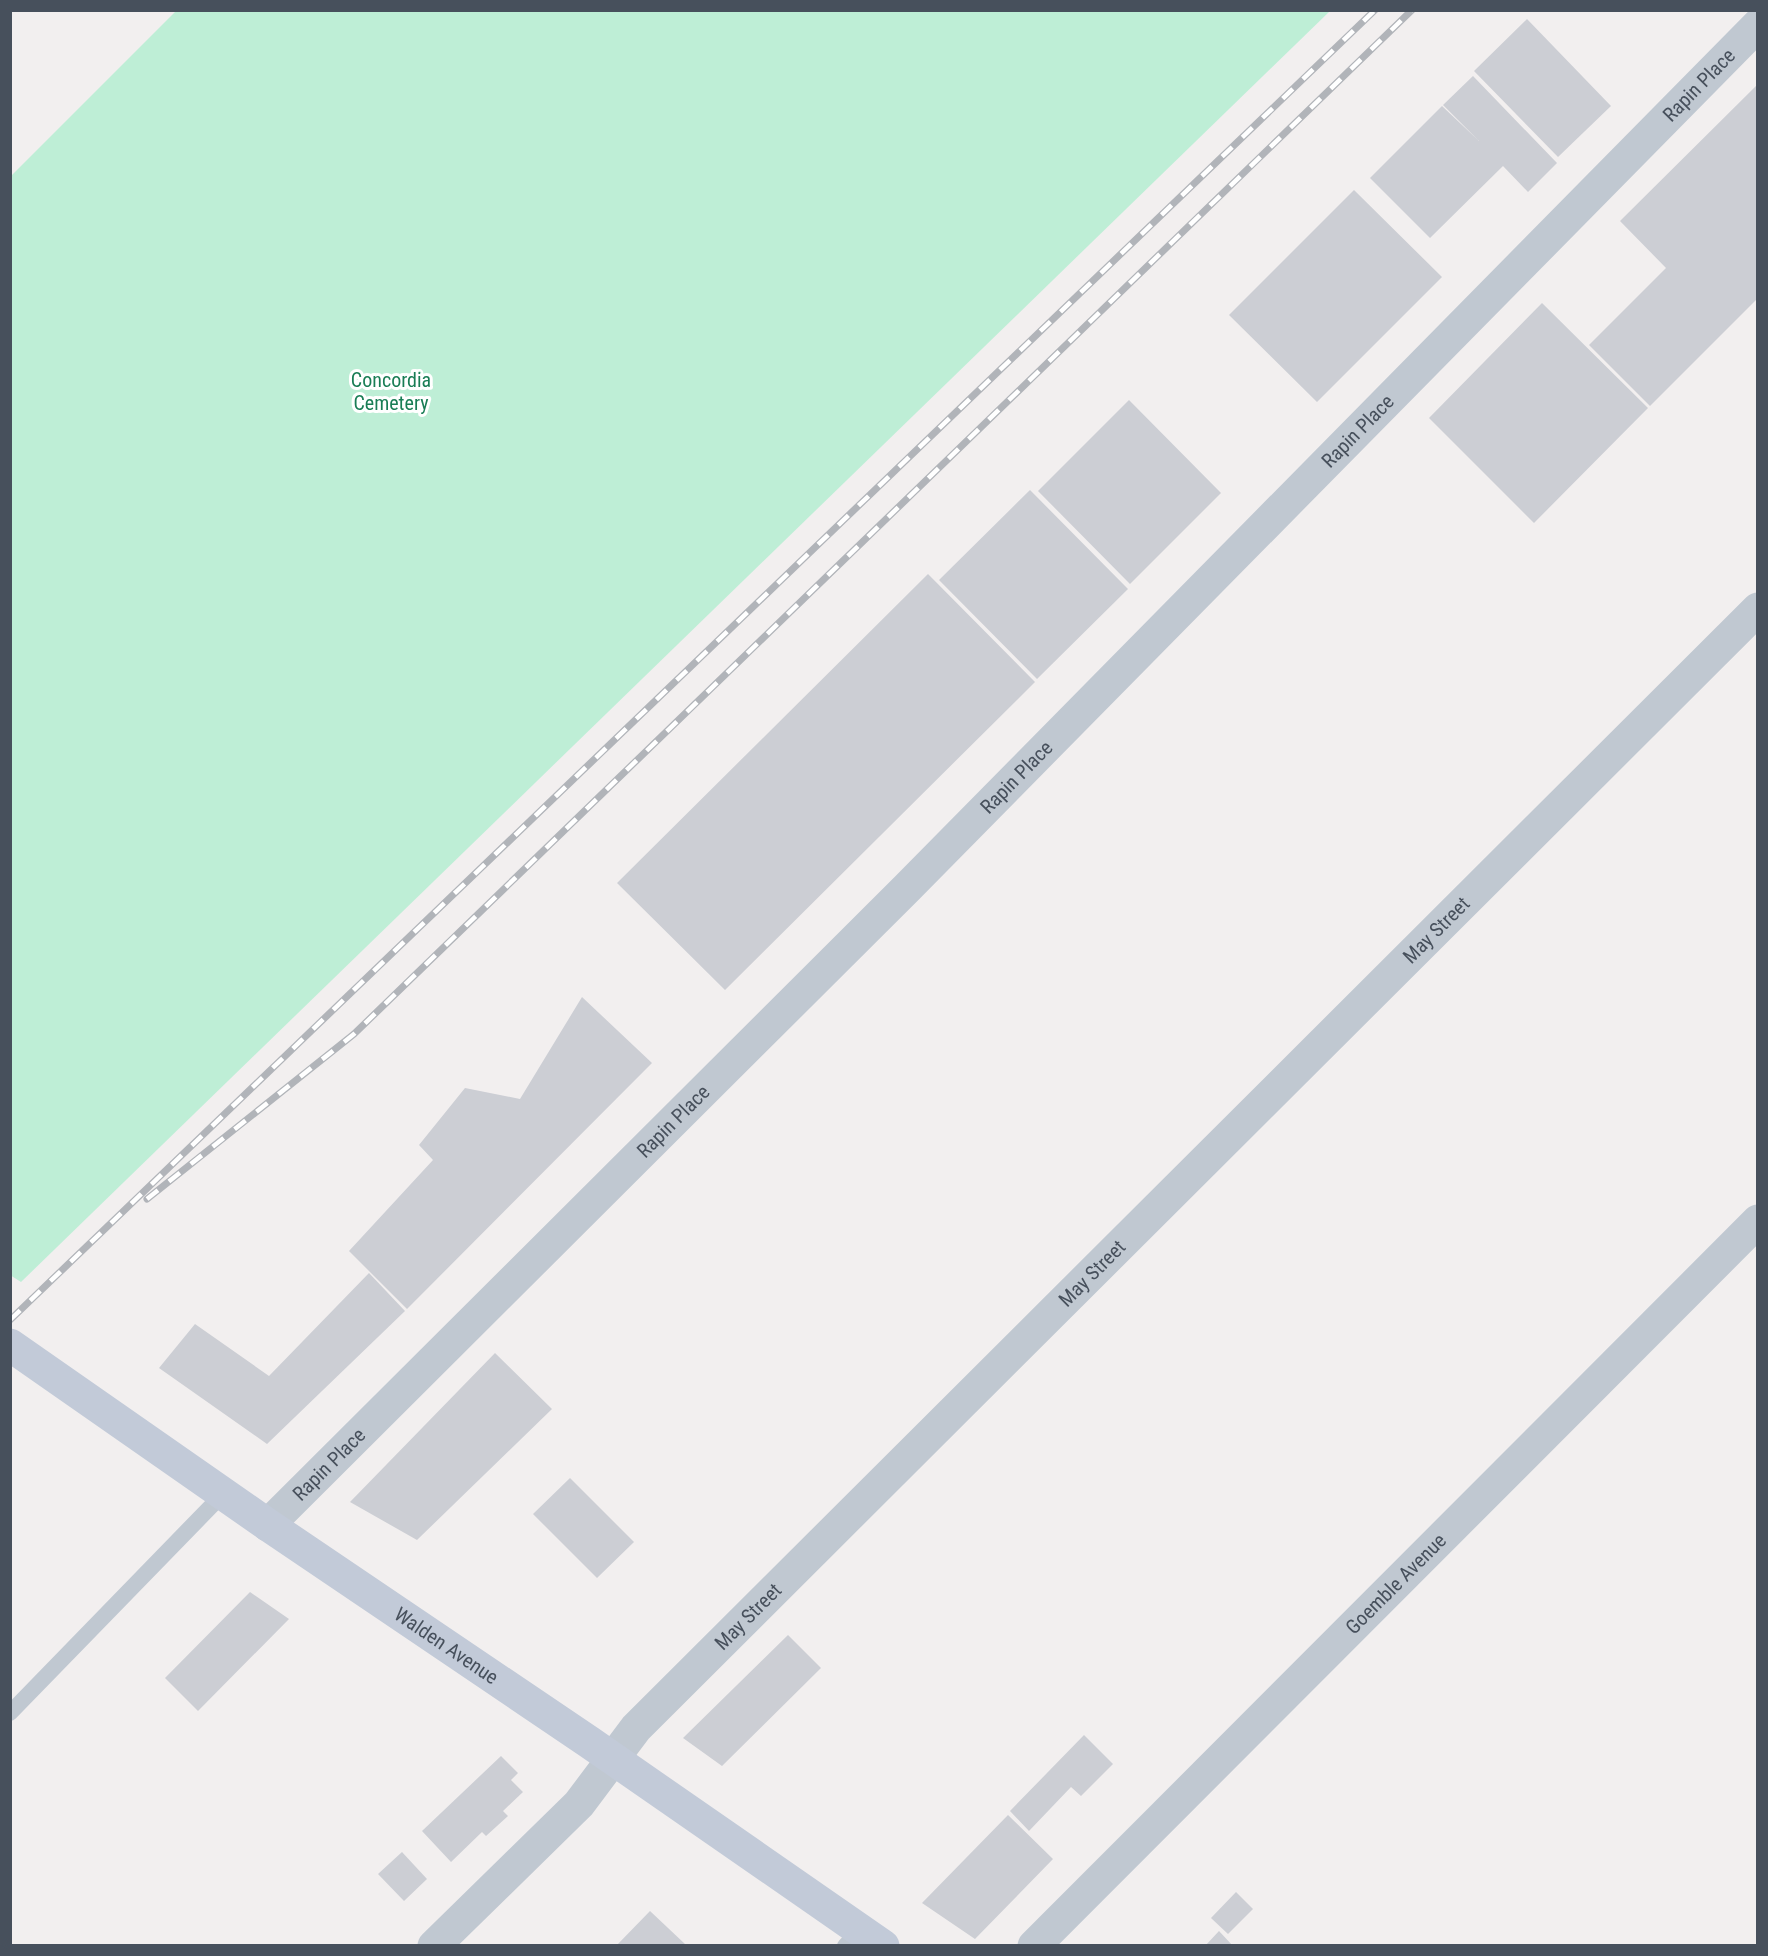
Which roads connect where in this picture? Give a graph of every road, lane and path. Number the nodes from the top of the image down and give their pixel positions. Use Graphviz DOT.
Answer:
graph roads {
  1 [pos="1758,25"];
  2 [pos="1758,609"];
  3 [pos="1758,1221"];
  4 [pos="10,1345"];
  5 [pos="224,1493"];
  6 [pos="268,1525"];
  7 [pos="10,1713"];
  8 [pos="612,1758"];
  9 [pos="863,1940"];
  10 [pos="434,1946"];
  11 [pos="1034,1946"];
  1 -- 6 [label="street, Rapin Place"];
  2 -- 8 [label="street, May Street"];
  3 -- 11 [label="street, Goemble Avenue"];
  4 -- 5 [label="main road, Walden Avenue"];
  5 -- 6 [label="main road, Walden Avenue"];
  5 -- 7 [label="lane"];
  6 -- 8 [label="main road, Walden Avenue"];
  8 -- 9 [label="main road, Walden Avenue"];
  8 -- 10 [label="street, May Street"];
}
